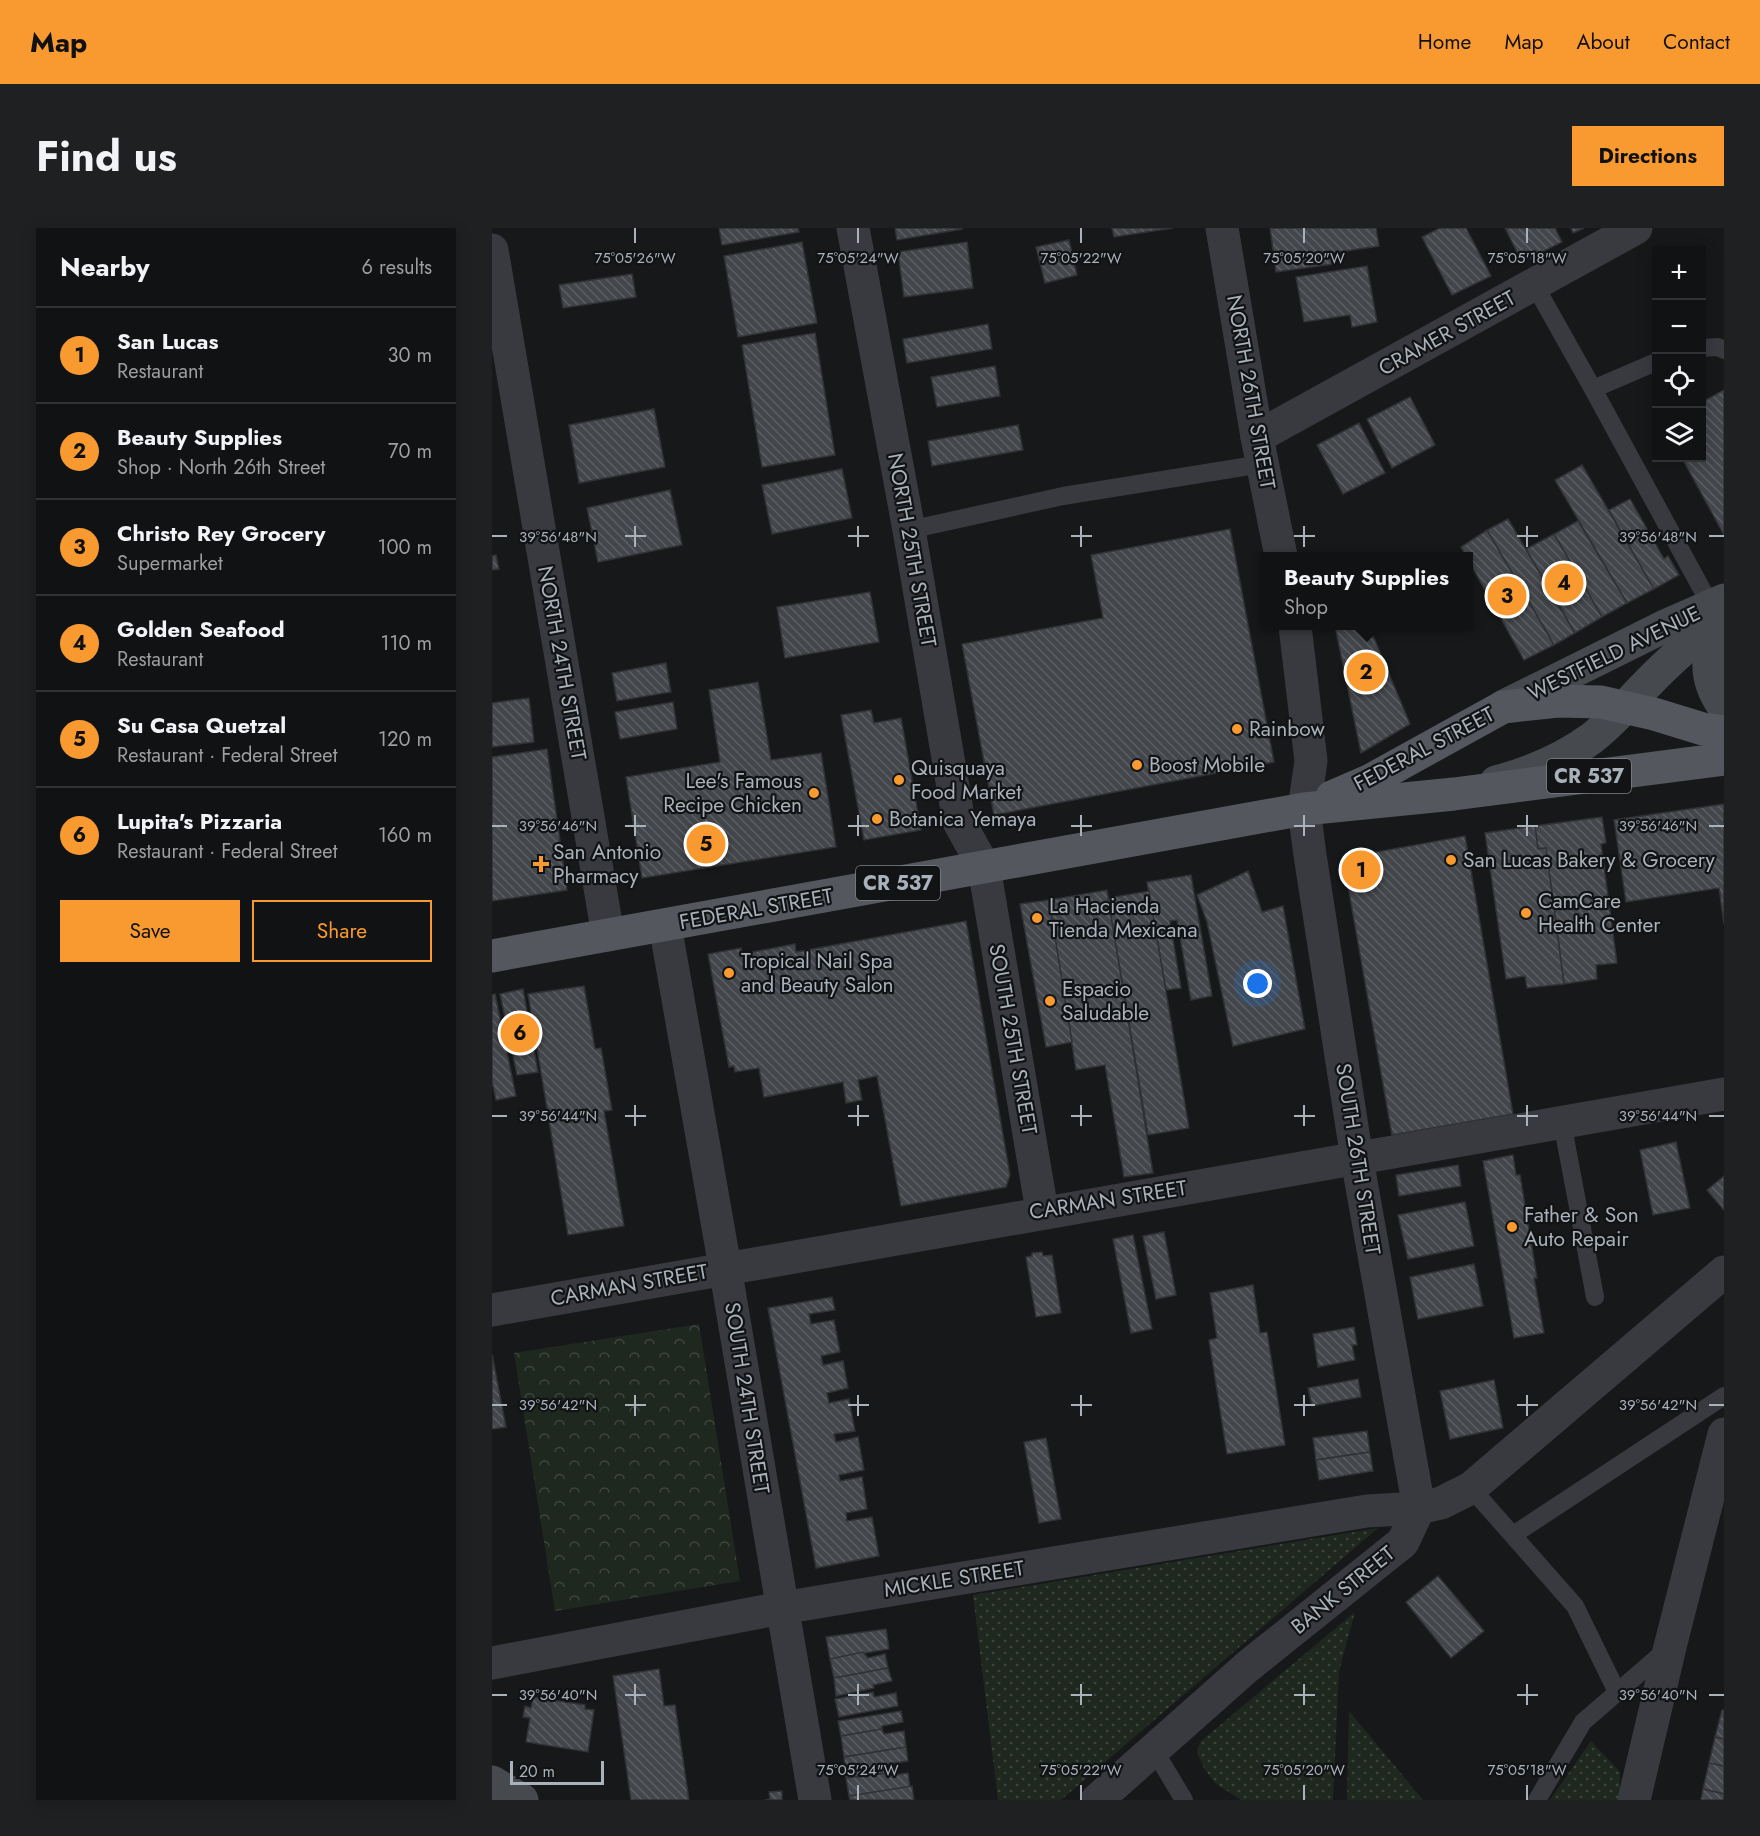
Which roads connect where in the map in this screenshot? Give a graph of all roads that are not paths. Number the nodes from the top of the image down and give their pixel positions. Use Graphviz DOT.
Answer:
graph roads {
  1 [pos="853,228"];
  2 [pos="1222,228"];
  3 [pos="1636,228"];
  4 [pos="492,250"];
  5 [pos="1534,284"];
  6 [pos="1706,348"];
  7 [pos="1724,350"];
  8 [pos="1652,364"];
  9 [pos="1593,389"];
  10 [pos="1260,451"];
  11 [pos="909,530"];
  12 [pos="1280,552"];
  13 [pos="1721,609"];
  14 [pos="1295,630"];
  15 [pos="1503,707"];
  16 [pos="1724,707"];
  17 [pos="1624,708"];
  18 [pos="1724,732"];
  19 [pos="1724,759"];
  20 [pos="1454,794"];
  21 [pos="1304,809"];
  22 [pos="984,867"];
  23 [pos="665,925"];
  24 [pos="608,935"];
  25 [pos="492,956"];
  26 [pos="1724,1094"];
  27 [pos="1562,1122"];
  28 [pos="1357,1159"];
  29 [pos="1042,1211"];
  30 [pos="725,1267"];
  31 [pos="1724,1272"];
  32 [pos="1594,1297"];
  33 [pos="492,1310"];
  34 [pos="1724,1396"];
  35 [pos="1724,1434"];
  36 [pos="1471,1488"];
  37 [pos="1419,1508"];
  38 [pos="1513,1536"];
  39 [pos="782,1608"];
  40 [pos="1670,1647"];
  41 [pos="492,1663"];
  42 [pos="1617,1692"];
  43 [pos="1154,1750"];
  44 [pos="492,1782"];
  45 [pos="522,1800"];
  46 [pos="814,1800"];
  47 [pos="1097,1800"];
  48 [pos="1184,1800"];
  49 [pos="1537,1800"];
  50 [pos="1634,1800"];
  1 -- 11 [label="street, NORTH 25TH STREET"];
  2 -- 10 [label="street, NORTH 26TH STREET"];
  3 -- 5 [label="street, CRAMER STREET"];
  4 -- 24 [label="street, NORTH 24TH STREET"];
  5 -- 9 [label="lane"];
  5 -- 10 [label="street, CRAMER STREET"];
  6 -- 7 [label="lane"];
  8 -- 9 [label="lane"];
  9 -- 13 [label="lane"];
  10 -- 11 [label="lane"];
  10 -- 12 [label="street, NORTH 26TH STREET"];
  11 -- 22 [label="street, NORTH 25TH STREET"];
  13 -- 15 [label="street, WESTFIELD AVENUE"];
  13 -- 16 [label="street"];
  13 -- 17 [label="street, WESTFIELD AVENUE"];
  14 -- 21 [label="street"];
  15 -- 17 [label="main road, FEDERAL STREET / CR 537"];
  15 -- 21 [label="main road, FEDERAL STREET / CR 537"];
  17 -- 18 [label="main road, FEDERAL STREET / CR 537"];
  17 -- 20 [label="street, WESTFIELD AVENUE"];
  19 -- 20 [label="main road, FEDERAL STREET / CR 537"];
  20 -- 21 [label="main road, FEDERAL STREET / CR 537"];
  21 -- 22 [label="main road, FEDERAL STREET / CR 537"];
  21 -- 28 [label="street, SOUTH 26TH STREET"];
  22 -- 23 [label="main road, FEDERAL STREET / CR 537"];
  22 -- 29 [label="street, SOUTH 25TH STREET"];
  23 -- 24 [label="main road, FEDERAL STREET / CR 537"];
  23 -- 30 [label="street, SOUTH 24TH STREET"];
  24 -- 25 [label="main road, FEDERAL STREET / CR 537"];
  26 -- 27 [label="street, CARMAN STREET"];
  27 -- 28 [label="street, CARMAN STREET"];
  27 -- 32 [label="lane"];
  28 -- 29 [label="street, CARMAN STREET"];
  28 -- 37 [label="street, SOUTH 26TH STREET"];
  29 -- 30 [label="street, CARMAN STREET"];
  30 -- 33 [label="street, CARMAN STREET"];
  30 -- 39 [label="street, SOUTH 24TH STREET"];
  31 -- 36 [label="street"];
  34 -- 38 [label="lane"];
  35 -- 40 [label="street"];
  36 -- 37 [label="street"];
  36 -- 38 [label="lane"];
  37 -- 39 [label="street, MICKLE STREET"];
  37 -- 43 [label="street, BANK STREET"];
  38 -- 42 [label="lane"];
  39 -- 41 [label="street, MICKLE STREET"];
  39 -- 46 [label="street, SOUTH 24TH STREET"];
  40 -- 42 [label="lane"];
  40 -- 50 [label="street"];
  42 -- 49 [label="lane"];
  43 -- 47 [label="street, BANK STREET"];
  43 -- 48 [label="lane"];
  44 -- 45 [label="street"];
}
